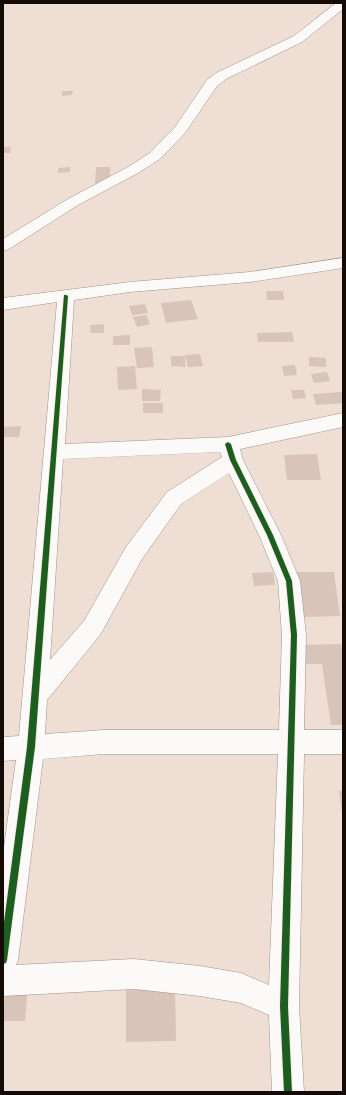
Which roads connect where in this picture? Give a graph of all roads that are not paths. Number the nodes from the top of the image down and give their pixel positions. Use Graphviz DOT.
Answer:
graph roads {
  1 [pos="343,4"];
  2 [pos="3,246"];
  3 [pos="343,263"];
  4 [pos="66,296"];
  5 [pos="3,304"];
  6 [pos="343,420"];
  7 [pos="53,452"];
  8 [pos="231,452"];
  9 [pos="35,696"];
  10 [pos="343,742"];
  11 [pos="290,743"];
  12 [pos="31,747"];
  13 [pos="3,749"];
  14 [pos="3,960"];
  15 [pos="3,982"];
  16 [pos="284,1006"];
  17 [pos="288,1092"];
  1 -- 2 [label="street"];
  3 -- 4 [label="street"];
  4 -- 5 [label="street"];
  4 -- 7 [label="street"];
  6 -- 8 [label="street"];
  7 -- 8 [label="street"];
  7 -- 9 [label="street"];
  8 -- 9 [label="street"];
  8 -- 11 [label="street"];
  9 -- 12 [label="street"];
  10 -- 11 [label="street"];
  11 -- 12 [label="street"];
  11 -- 16 [label="street"];
  12 -- 13 [label="street"];
  12 -- 14 [label="street"];
  15 -- 16 [label="street"];
  16 -- 17 [label="street"];
}
